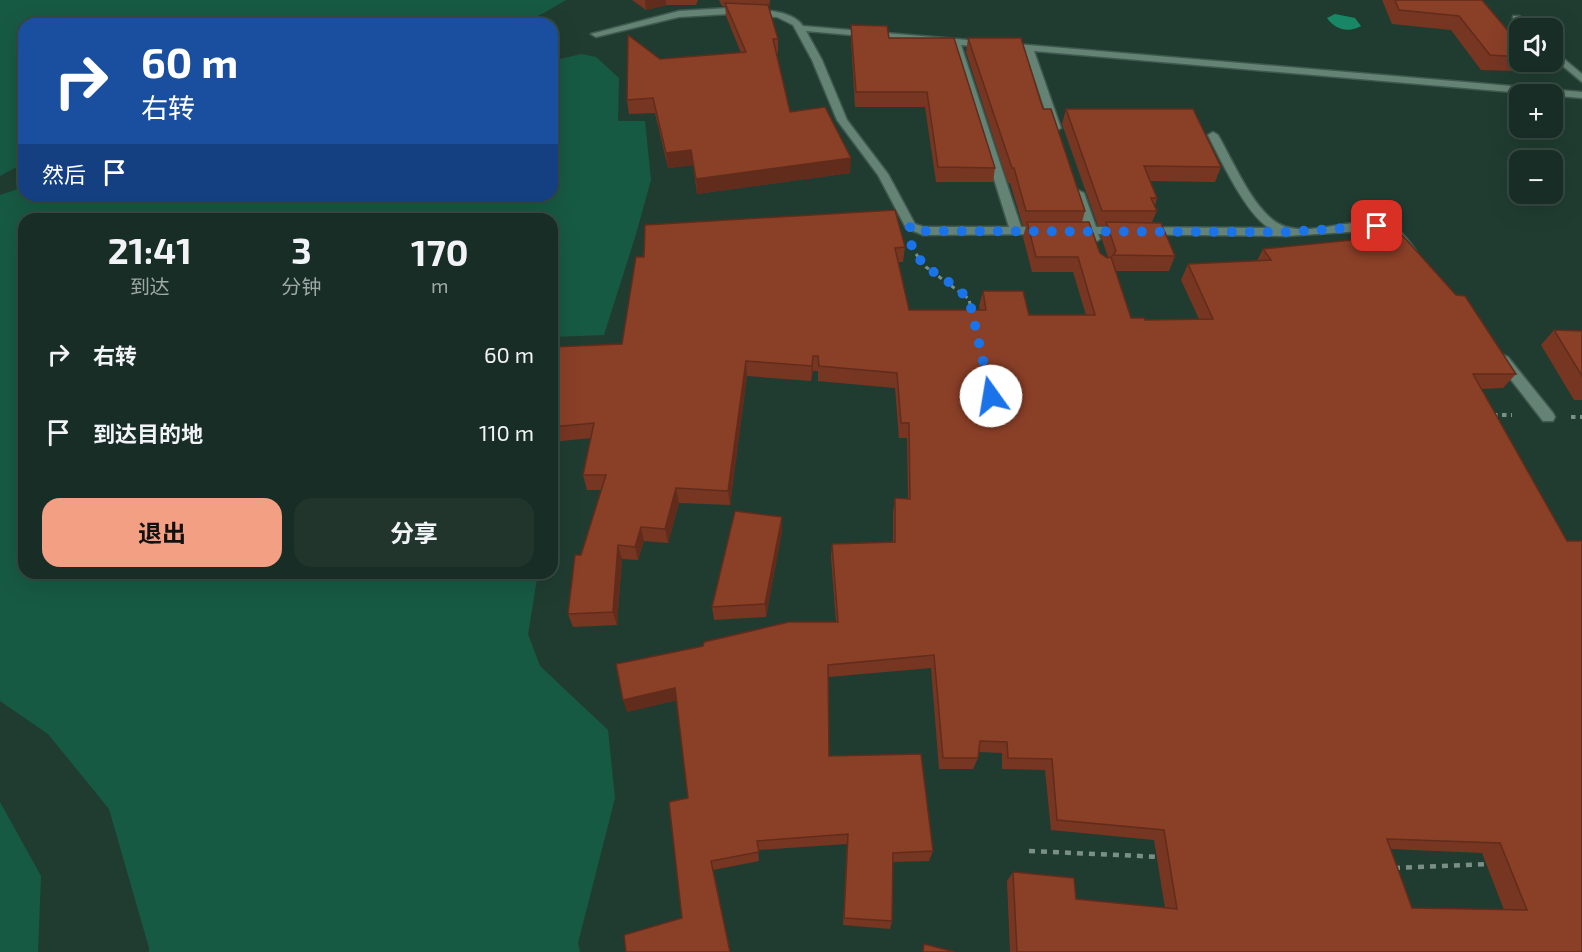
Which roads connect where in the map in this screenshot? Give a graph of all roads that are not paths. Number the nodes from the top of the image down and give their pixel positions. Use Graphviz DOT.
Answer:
graph roads {
  1 [pos="800,28"];
  2 [pos="596,34"];
  3 [pos="956,42"];
  4 [pos="1029,49"];
  5 [pos="1563,62"];
  6 [pos="1582,79"];
  7 [pos="1582,95"];
  8 [pos="1213,135"];
  9 [pos="1060,140"];
  10 [pos="1076,185"];
  11 [pos="1016,230"];
  12 [pos="1091,230"];
  13 [pos="1286,232"];
  14 [pos="1097,249"];
  15 [pos="1415,257"];
  16 [pos="1497,353"];
  17 [pos="1548,417"];
  1 -- 2 [label="street"];
  1 -- 3 [label="street"];
  1 -- 11 [label="street"];
  3 -- 4 [label="street"];
  3 -- 11 [label="street"];
  4 -- 7 [label="street"];
  4 -- 9 [label="street"];
  5 -- 6 [label="street"];
  8 -- 13 [label="street"];
  10 -- 12 [label="street"];
  11 -- 12 [label="street"];
  12 -- 13 [label="street"];
  12 -- 14 [label="street"];
  13 -- 15 [label="street"];
  16 -- 17 [label="street"];
}
